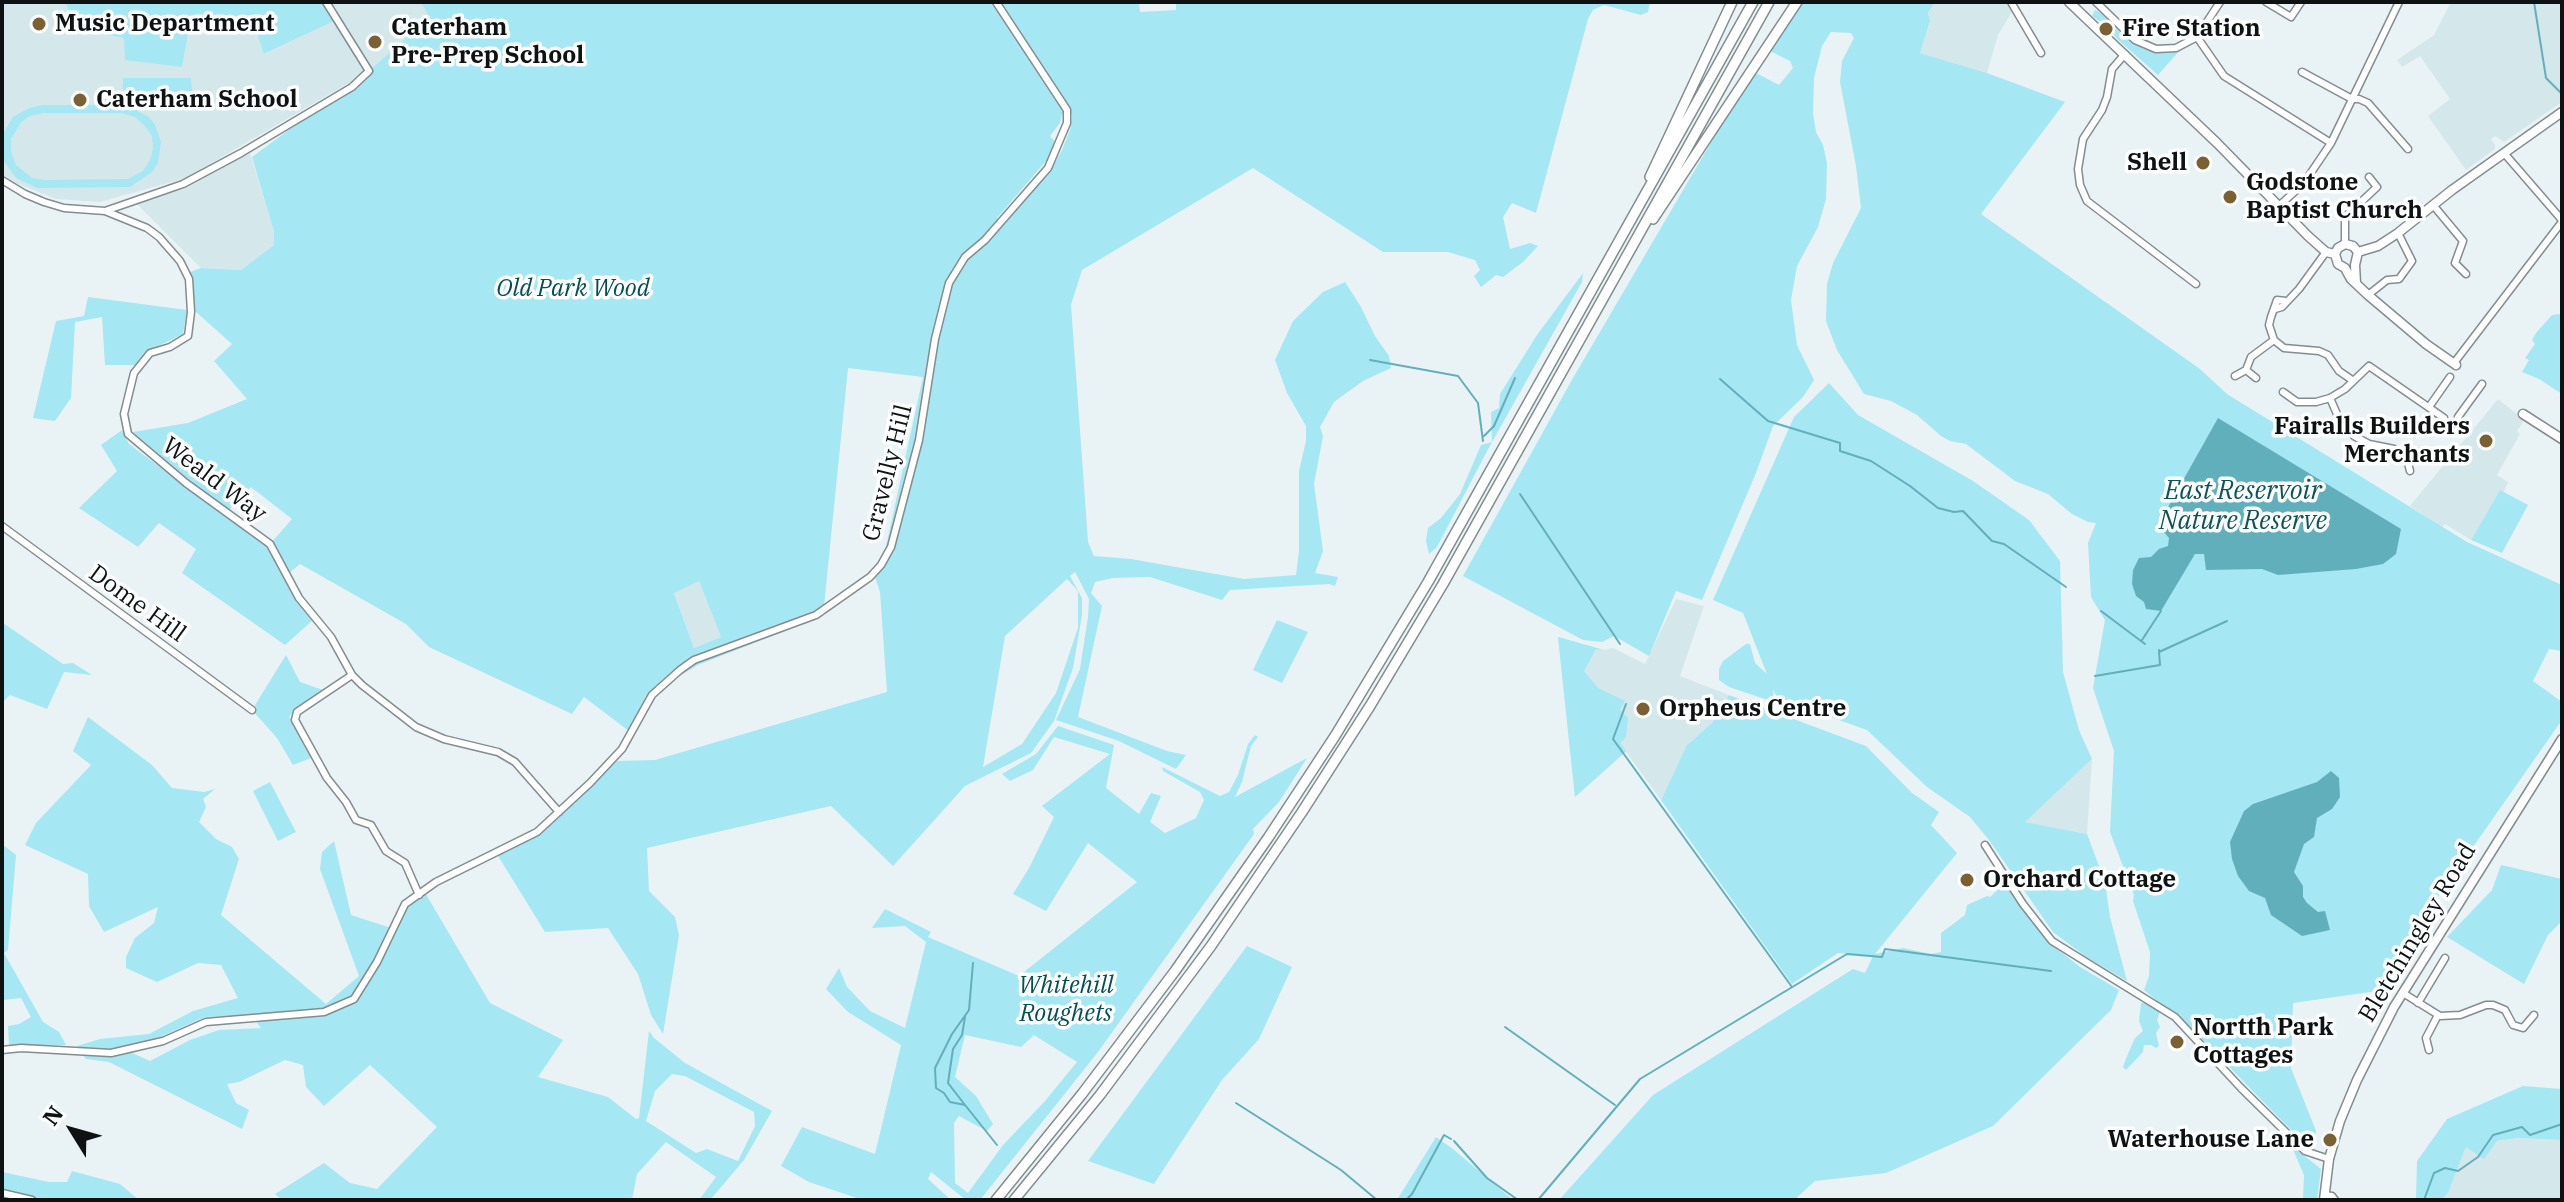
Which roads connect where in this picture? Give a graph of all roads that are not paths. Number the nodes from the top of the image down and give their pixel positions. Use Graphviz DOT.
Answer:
graph roads {
  1 [pos="326,2"];
  2 [pos="996,2"];
  3 [pos="1732,2"];
  4 [pos="1753,2"];
  5 [pos="1769,2"];
  6 [pos="1797,2"];
  7 [pos="2011,2"];
  8 [pos="2069,2"];
  9 [pos="2095,2"];
  10 [pos="2220,2"];
  11 [pos="2266,2"];
  12 [pos="2301,2"];
  13 [pos="2399,2"];
  14 [pos="2082,15"];
  15 [pos="2197,37"];
  16 [pos="2041,53"];
  17 [pos="2125,54"];
  18 [pos="2302,72"];
  19 [pos="2352,99"];
  20 [pos="2562,112"];
  21 [pos="2331,143"];
  22 [pos="2408,149"];
  23 [pos="2504,153"];
  24 [pos="2369,177"];
  25 [pos="2,180"];
  26 [pos="2280,205"];
  27 [pos="2433,205"];
  28 [pos="105,211"];
  29 [pos="2562,224"];
  30 [pos="2398,233"];
  31 [pos="1621,238"];
  32 [pos="2345,244"];
  33 [pos="2358,252"];
  34 [pos="2331,253"];
  35 [pos="1620,266"];
  36 [pos="2350,266"];
  37 [pos="2466,274"];
  38 [pos="2196,284"];
  39 [pos="2368,295"];
  40 [pos="2274,340"];
  41 [pos="2455,364"];
  42 [pos="2246,370"];
  43 [pos="2235,376"];
  44 [pos="2450,377"];
  45 [pos="2256,378"];
  46 [pos="2352,380"];
  47 [pos="2482,384"];
  48 [pos="2283,392"];
  49 [pos="2330,398"];
  50 [pos="2429,407"];
  51 [pos="2523,414"];
  52 [pos="2458,417"];
  53 [pos="2444,418"];
  54 [pos="2562,439"];
  55 [pos="2419,452"];
  56 [pos="2407,459"];
  57 [pos="2410,471"];
  58 [pos="2,526"];
  59 [pos="352,675"];
  60 [pos="252,710"];
  61 [pos="2562,739"];
  62 [pos="559,812"];
  63 [pos="1985,845"];
  64 [pos="419,895"];
  65 [pos="2445,958"];
  66 [pos="2403,993"];
  67 [pos="2418,1003"];
  68 [pos="2438,1015"];
  69 [pos="2534,1015"];
  70 [pos="2,1050"];
  71 [pos="2429,1050"];
  72 [pos="2329,1159"];
  73 [pos="2,1193"];
  74 [pos="2324,1197"];
  75 [pos="32,1200"];
  76 [pos="996,1200"];
  77 [pos="1014,1200"];
  78 [pos="2335,1200"];
  1 -- 28 [label="street"];
  2 -- 62 [label="street, Gravelly Hill"];
  3 -- 31 [label="highway"];
  4 -- 31 [label="highway"];
  5 -- 35 [label="highway"];
  6 -- 35 [label="highway"];
  7 -- 16 [label="street"];
  8 -- 14 [label="main road"];
  9 -- 14 [label="street"];
  9 -- 15 [label="street"];
  10 -- 15 [label="street"];
  11 -- 12 [label="street"];
  13 -- 19 [label="street"];
  14 -- 17 [label="main road"];
  15 -- 21 [label="street"];
  17 -- 26 [label="main road"];
  17 -- 38 [label="street"];
  18 -- 19 [label="street"];
  19 -- 21 [label="street"];
  19 -- 22 [label="street"];
  20 -- 23 [label="main road"];
  21 -- 26 [label="street"];
  23 -- 27 [label="main road"];
  23 -- 29 [label="street"];
  24 -- 32 [label="street"];
  25 -- 28 [label="street"];
  26 -- 34 [label="main road"];
  27 -- 30 [label="main road"];
  27 -- 37 [label="street"];
  28 -- 59 [label="street, Weald Way"];
  29 -- 41 [label="street"];
  30 -- 33 [label="main road"];
  30 -- 39 [label="street"];
  31 -- 76 [label="highway"];
  32 -- 33 [label="main road"];
  32 -- 34 [label="main road"];
  33 -- 36 [label="main road"];
  34 -- 36 [label="main road"];
  34 -- 40 [label="street"];
  35 -- 77 [label="highway"];
  36 -- 39 [label="main road"];
  39 -- 41 [label="main road"];
  40 -- 42 [label="street"];
  40 -- 46 [label="street"];
  42 -- 43 [label="street"];
  42 -- 45 [label="street"];
  44 -- 50 [label="street"];
  46 -- 49 [label="street"];
  46 -- 50 [label="street"];
  47 -- 52 [label="street"];
  48 -- 49 [label="street"];
  49 -- 56 [label="street"];
  50 -- 53 [label="street"];
  51 -- 54 [label="main road"];
  55 -- 56 [label="street"];
  56 -- 57 [label="street"];
  58 -- 60 [label="street, Dome Hill"];
  59 -- 62 [label="street, Weald Way"];
  59 -- 64 [label="street"];
  61 -- 66 [label="main road, Bletchingley Road"];
  62 -- 64 [label="street, Gravelly Hill"];
  63 -- 72 [label="street"];
  64 -- 70 [label="street, Gravelly Hill"];
  65 -- 67 [label="street"];
  66 -- 67 [label="street"];
  66 -- 72 [label="main road, Bletchingley Road"];
  67 -- 68 [label="street"];
  68 -- 69 [label="street"];
  68 -- 71 [label="street"];
  72 -- 74 [label="main road, Bletchingley Road"];
  73 -- 75 [label="street"];
  74 -- 78 [label="street"];
}
